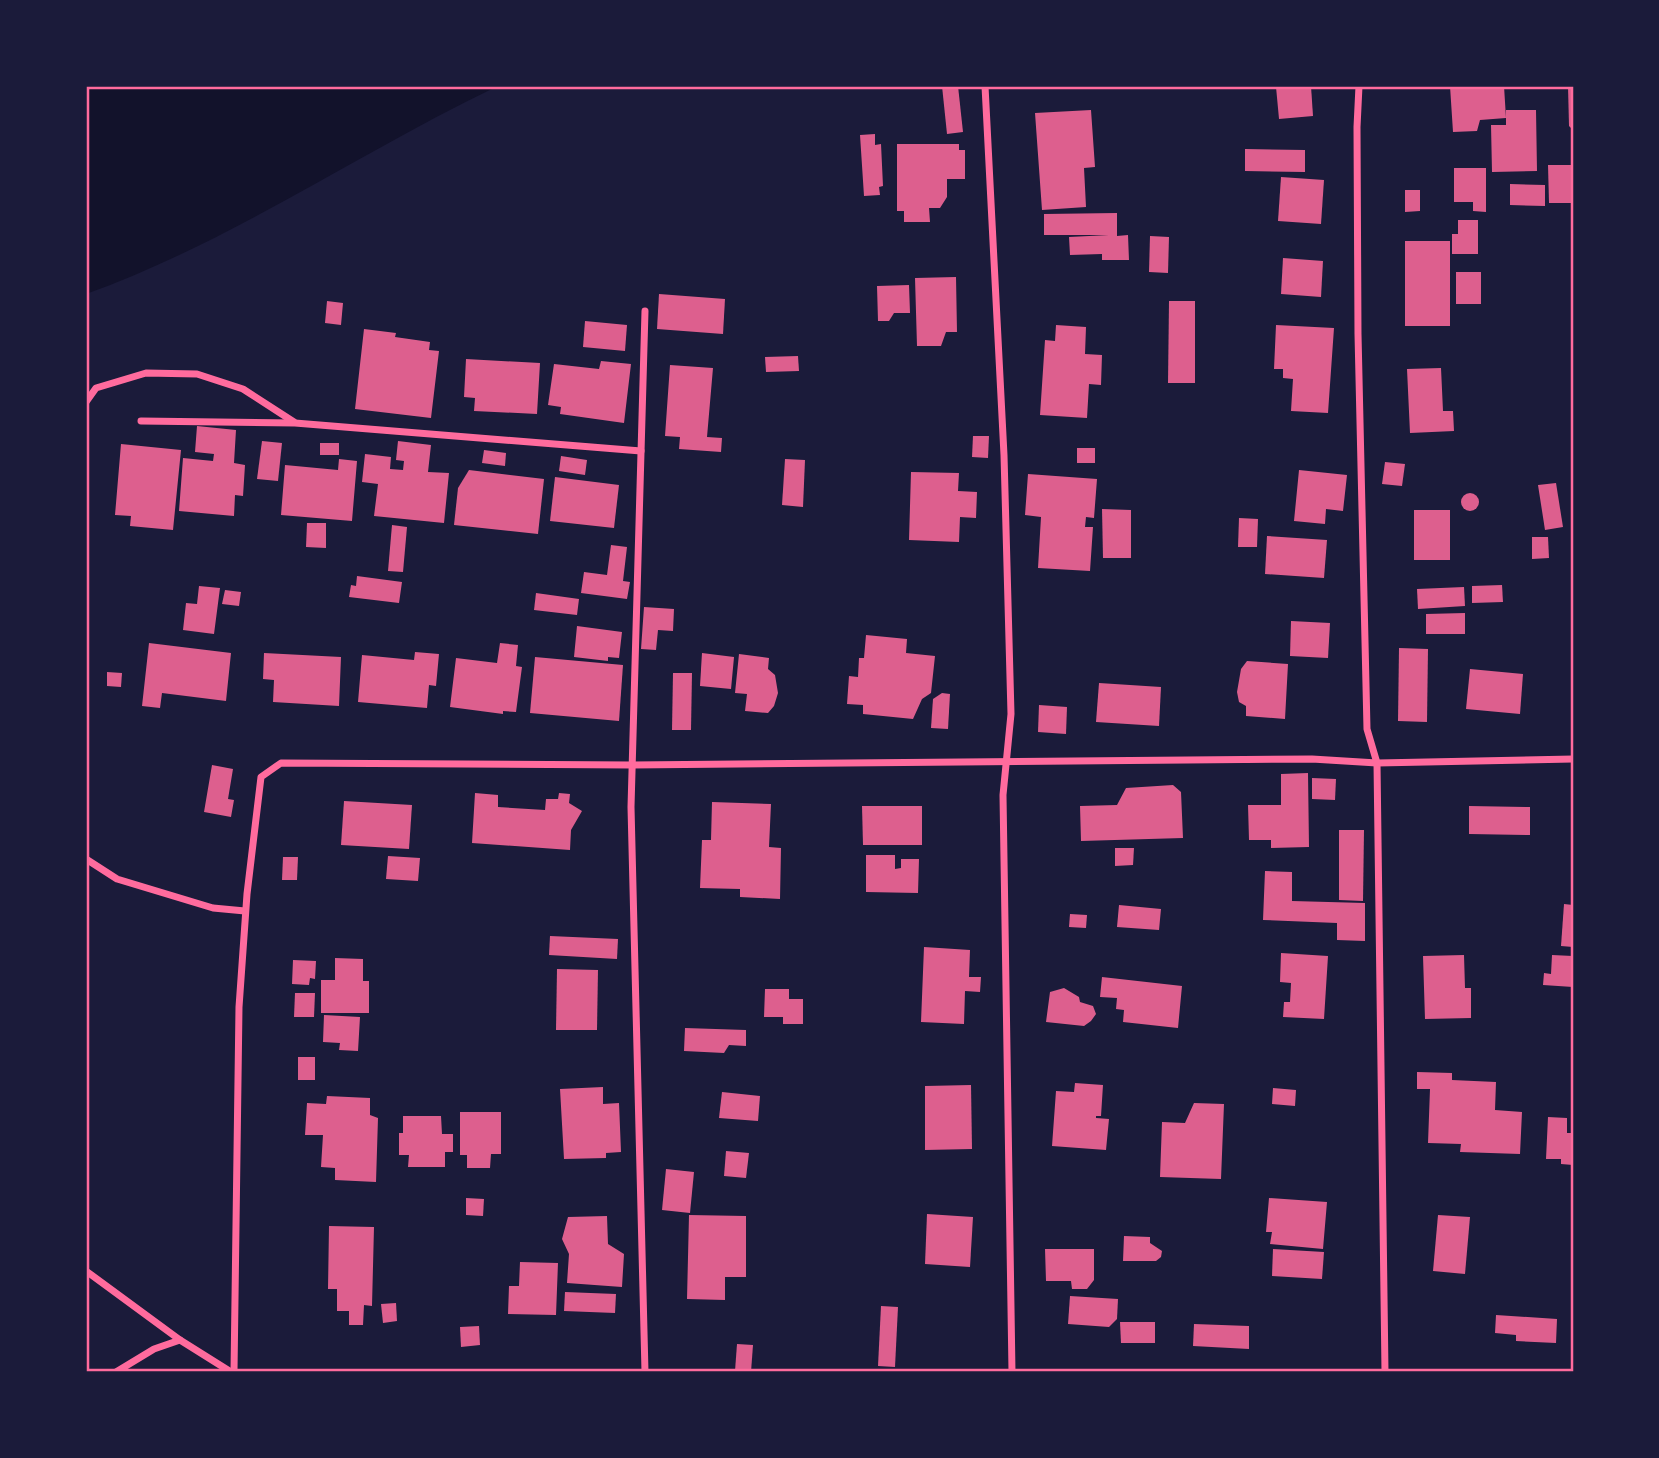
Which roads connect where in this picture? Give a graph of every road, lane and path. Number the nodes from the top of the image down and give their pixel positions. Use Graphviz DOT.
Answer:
graph roads {
  1 [pos="985,86"];
  2 [pos="1359,86"];
  3 [pos="645,310"];
  4 [pos="86,402"];
  5 [pos="141,421"];
  6 [pos="295,423"];
  7 [pos="641,451"];
  8 [pos="1573,759"];
  9 [pos="1377,762"];
  10 [pos="1006,763"];
  11 [pos="632,765"];
  12 [pos="86,859"];
  13 [pos="245,911"];
  14 [pos="86,1271"];
  15 [pos="180,1340"];
  16 [pos="116,1372"];
  17 [pos="233,1372"];
  18 [pos="645,1372"];
  19 [pos="1012,1372"];
  20 [pos="1385,1372"];
  1 -- 10 [label="street"];
  2 -- 9 [label="street"];
  3 -- 7 [label="street"];
  4 -- 6 [label="street"];
  5 -- 6 [label="street"];
  6 -- 7 [label="street"];
  7 -- 11 [label="street"];
  8 -- 9 [label="street"];
  9 -- 10 [label="street"];
  9 -- 20 [label="street"];
  10 -- 11 [label="street"];
  10 -- 19 [label="street"];
  11 -- 13 [label="street"];
  11 -- 18 [label="street"];
  12 -- 13 [label="street"];
  13 -- 17 [label="street"];
  14 -- 15 [label="street"];
  15 -- 16 [label="street"];
  15 -- 17 [label="street"];
}
